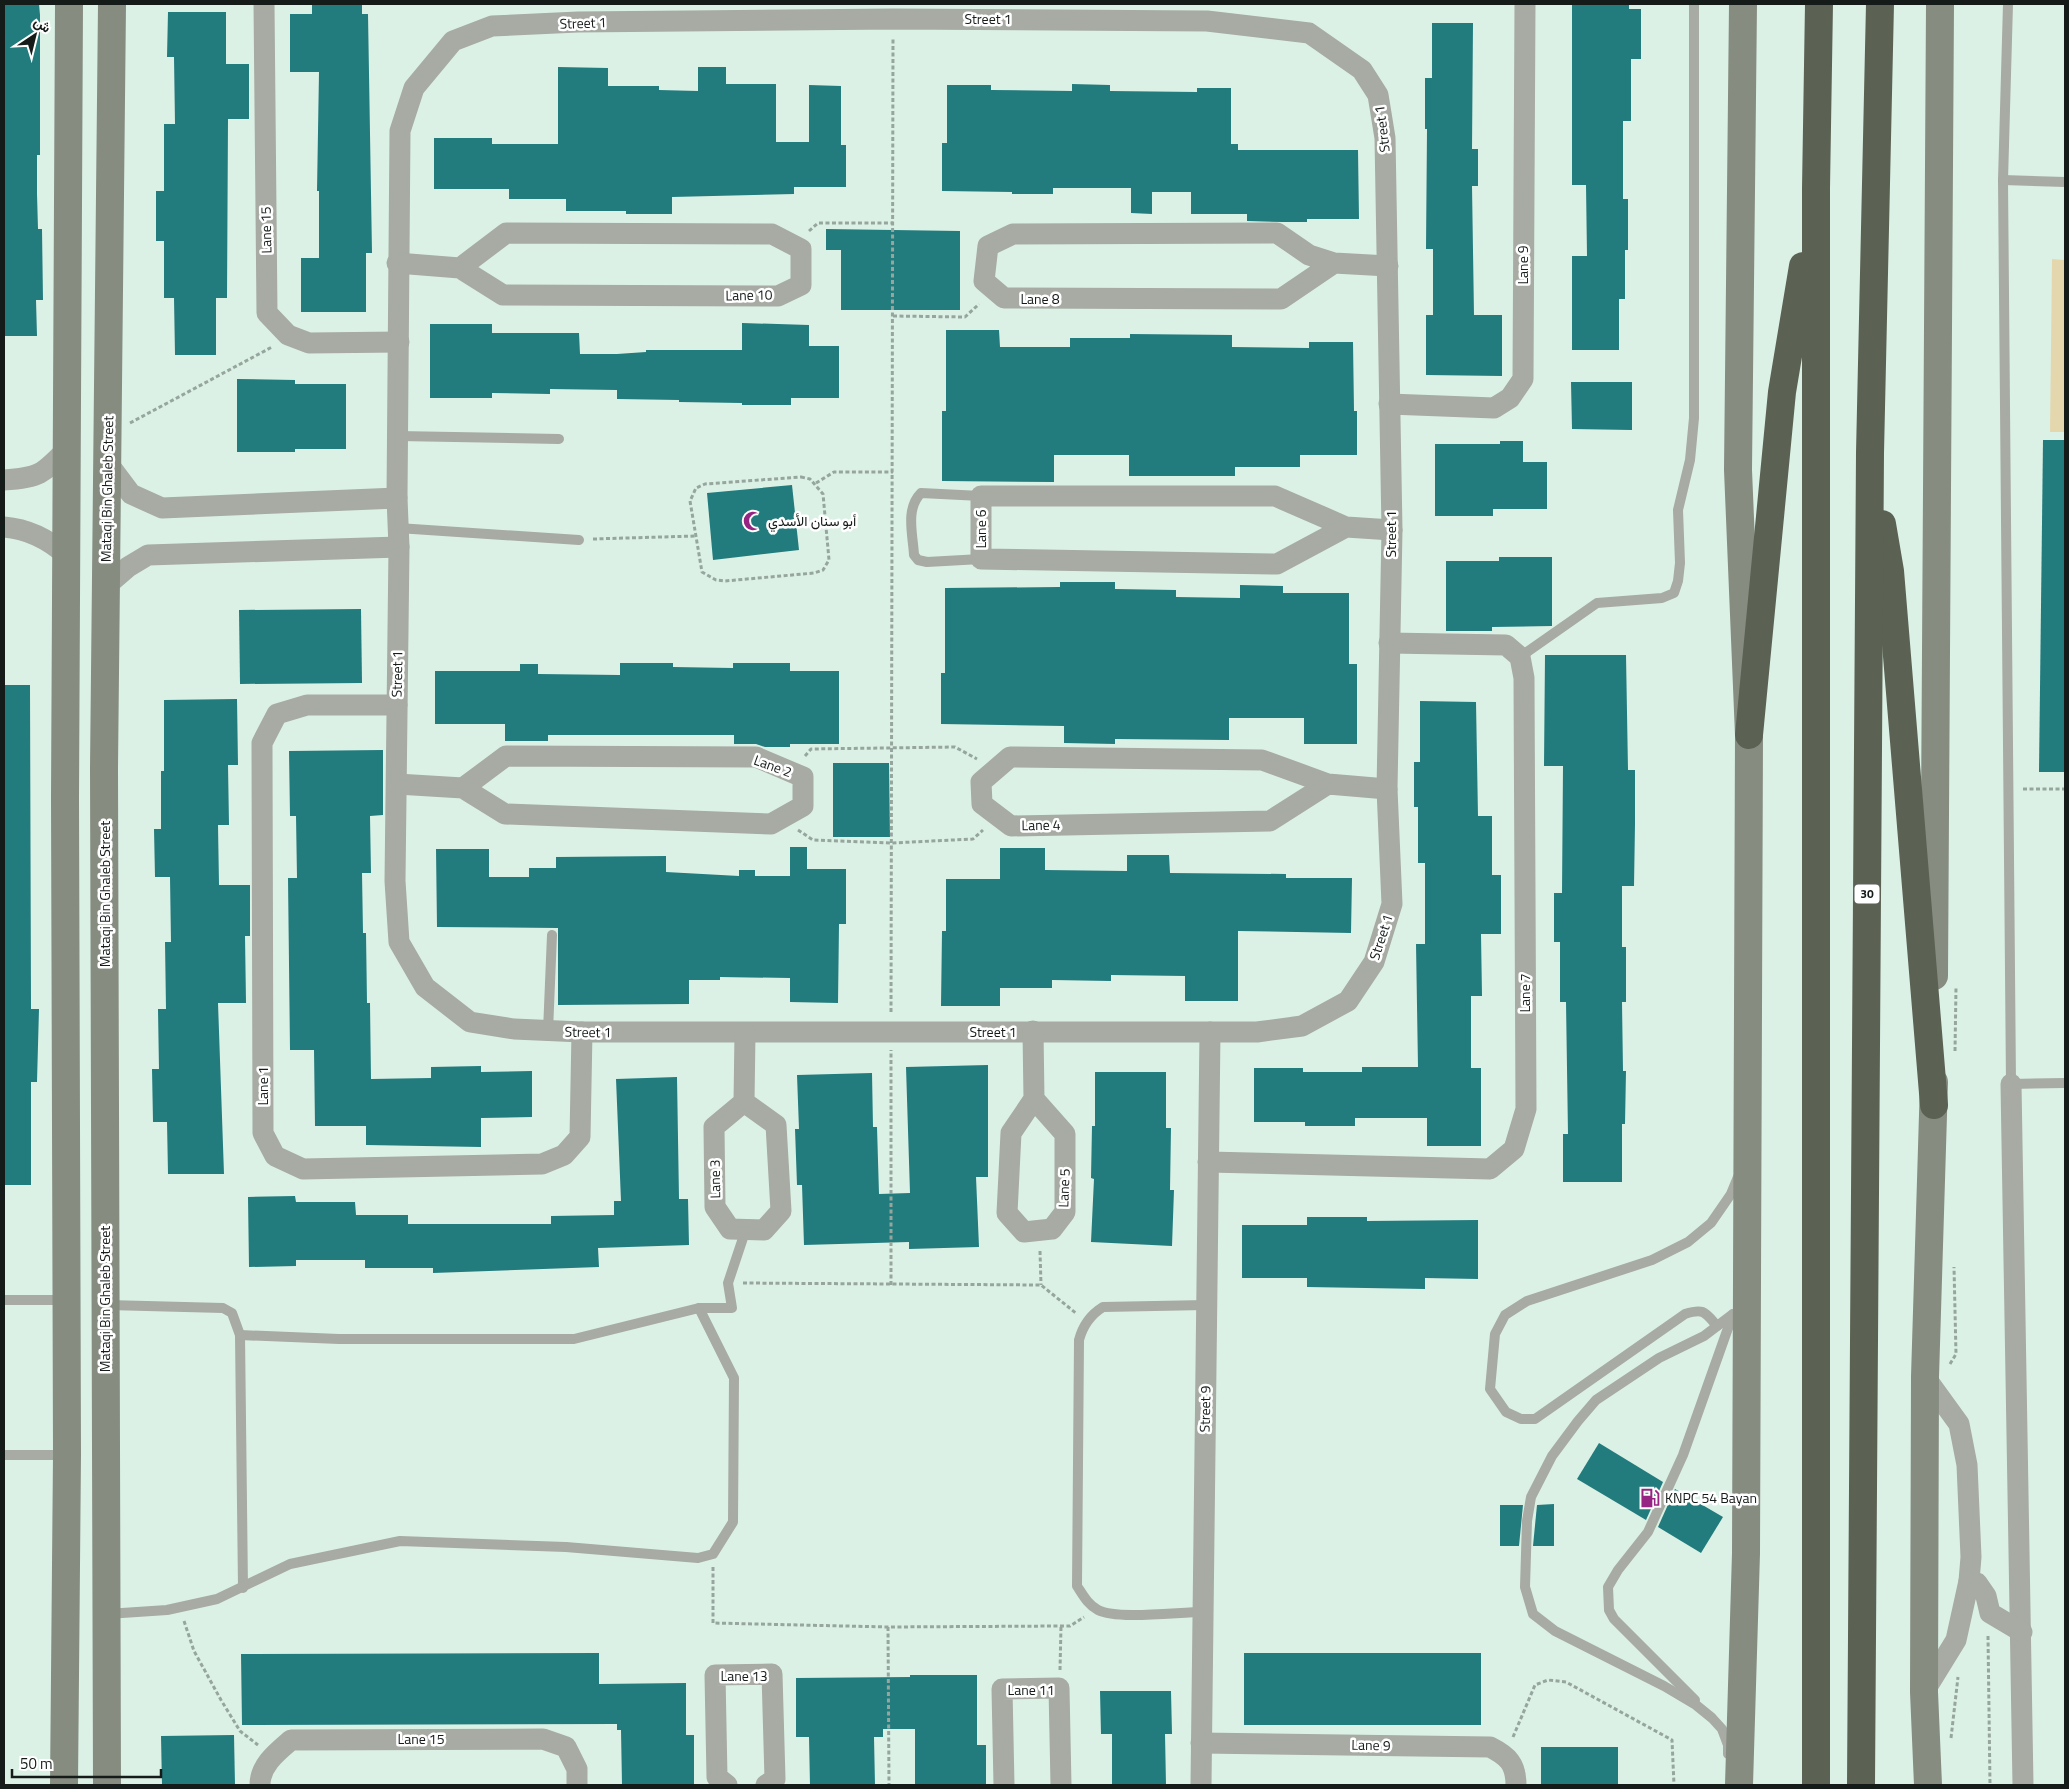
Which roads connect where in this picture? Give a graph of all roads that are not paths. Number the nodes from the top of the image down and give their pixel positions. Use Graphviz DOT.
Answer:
graph roads {
  1 [pos="69,4"];
  2 [pos="112,4"];
  3 [pos="264,4"];
  4 [pos="1526,4"];
  5 [pos="1694,4"];
  6 [pos="1743,4"];
  7 [pos="1819,4"];
  8 [pos="1880,4"];
  9 [pos="1940,4"];
  10 [pos="2008,4"];
  11 [pos="746,12"];
  12 [pos="1044,12"];
  13 [pos="1207,12"];
  14 [pos="578,13"];
  15 [pos="68,80"];
  16 [pos="112,82"];
  17 [pos="111,144"];
  18 [pos="68,147"];
  19 [pos="2003,180"];
  20 [pos="2065,182"];
  21 [pos="1816,188"];
  22 [pos="397,263"];
  23 [pos="1334,263"];
  24 [pos="1388,266"];
  25 [pos="460,268"];
  26 [pos="400,342"];
  27 [pos="1389,404"];
  28 [pos="398,436"];
  29 [pos="558,439"];
  30 [pos="67,449"];
  31 [pos="1870,453"];
  32 [pos="107,462"];
  33 [pos="4,480"];
  34 [pos="981,496"];
  35 [pos="396,498"];
  36 [pos="4,527"];
  37 [pos="1346,527"];
  38 [pos="1392,530"];
  39 [pos="399,538"];
  40 [pos="579,540"];
  41 [pos="66,555"];
  42 [pos="981,559"];
  43 [pos="106,586"];
  44 [pos="1389,644"];
  45 [pos="1520,658"];
  46 [pos="397,705"];
  47 [pos="1749,735"];
  48 [pos="397,784"];
  49 [pos="1328,784"];
  50 [pos="463,788"];
  51 [pos="1387,789"];
  52 [pos="65,909"];
  53 [pos="105,916"];
  54 [pos="552,935"];
  55 [pos="105,973"];
  56 [pos="65,976"];
  57 [pos="548,1031"];
  58 [pos="1032,1031"];
  59 [pos="582,1032"];
  60 [pos="1210,1032"];
  61 [pos="745,1033"];
  62 [pos="2065,1083"];
  63 [pos="2012,1084"];
  64 [pos="1034,1099"];
  65 [pos="744,1102"];
  66 [pos="1934,1105"];
  67 [pos="1208,1162"];
  68 [pos="1746,1165"];
  69 [pos="746,1229"];
  70 [pos="1736,1289"];
  71 [pos="4,1300"];
  72 [pos="66,1300"];
  73 [pos="106,1305"];
  74 [pos="1206,1305"];
  75 [pos="699,1308"];
  76 [pos="1717,1326"];
  77 [pos="240,1335"];
  78 [pos="1925,1376"];
  79 [pos="4,1455"];
  80 [pos="67,1455"];
  81 [pos="1969,1582"];
  82 [pos="243,1588"];
  83 [pos="1203,1612"];
  84 [pos="106,1614"];
  85 [pos="2022,1632"];
  86 [pos="1924,1692"];
  87 [pos="1712,1718"];
  88 [pos="1201,1743"];
  89 [pos="1731,1778"];
  90 [pos="64,1785"];
  91 [pos="107,1785"];
  92 [pos="260,1785"];
  93 [pos="578,1785"];
  94 [pos="727,1785"];
  95 [pos="766,1785"];
  96 [pos="1004,1785"];
  97 [pos="1062,1785"];
  98 [pos="1201,1785"];
  99 [pos="1516,1785"];
  100 [pos="1816,1785"];
  101 [pos="1861,1785"];
  102 [pos="1928,1785"];
  103 [pos="2023,1785"];
  1 -- 15 [label="street"];
  2 -- 16 [label="street, Mataqi Bin Ghaleb Street"];
  3 -- 26 [label="street, Lane 15"];
  4 -- 27 [label="street, Lane 9"];
  5 -- 45 [label="lane"];
  6 -- 47 [label="street"];
  7 -- 21 [label="highway"];
  8 -- 31 [label="highway, 30"];
  9 -- 66 [label="street"];
  10 -- 19 [label="lane"];
  11 -- 12 [label="street, Street 1"];
  11 -- 14 [label="street, Street 1"];
  12 -- 13 [label="street, Street 1"];
  13 -- 24 [label="street, Street 1"];
  14 -- 22 [label="street, Street 1"];
  15 -- 16 [label="street"];
  15 -- 18 [label="street"];
  16 -- 17 [label="street, Mataqi Bin Ghaleb Street"];
  17 -- 18 [label="street"];
  17 -- 32 [label="street, Mataqi Bin Ghaleb Street"];
  18 -- 30 [label="street"];
  19 -- 20 [label="lane"];
  19 -- 63 [label="lane"];
  21 -- 47 [label="highway"];
  21 -- 100 [label="highway"];
  22 -- 25 [label="street, Lane 10"];
  22 -- 26 [label="street, Street 1"];
  23 -- 23 [label="street, Lane 8"];
  23 -- 24 [label="street"];
  24 -- 27 [label="street, Street 1"];
  25 -- 25 [label="street, Lane 10"];
  26 -- 28 [label="street, Street 1"];
  27 -- 38 [label="street, Street 1"];
  28 -- 29 [label="lane"];
  28 -- 35 [label="street, Street 1"];
  30 -- 33 [label="street"];
  30 -- 41 [label="street"];
  31 -- 66 [label="highway"];
  31 -- 101 [label="highway, 30"];
  32 -- 35 [label="street"];
  32 -- 43 [label="street, Mataqi Bin Ghaleb Street"];
  34 -- 37 [label="street, Lane 6"];
  34 -- 42 [label="street, Lane 6"];
  34 -- 42 [label="lane"];
  35 -- 39 [label="street, Street 1"];
  36 -- 41 [label="street"];
  37 -- 38 [label="street, Lane 6"];
  37 -- 42 [label="street, Lane 6"];
  38 -- 44 [label="street, Street 1"];
  39 -- 40 [label="lane"];
  39 -- 43 [label="street"];
  39 -- 46 [label="street, Street 1"];
  41 -- 52 [label="street"];
  43 -- 53 [label="street, Mataqi Bin Ghaleb Street"];
  44 -- 45 [label="street"];
  44 -- 51 [label="street, Street 1"];
  45 -- 67 [label="street, Lane 7"];
  46 -- 48 [label="street, Street 1"];
  46 -- 59 [label="street, Lane 1"];
  47 -- 68 [label="street"];
  48 -- 50 [label="street, Lane 2"];
  48 -- 57 [label="street, Street 1"];
  49 -- 49 [label="street, Lane 4"];
  49 -- 51 [label="street, Lane 4"];
  50 -- 50 [label="street, Lane 2"];
  51 -- 60 [label="street, Street 1"];
  52 -- 53 [label="street"];
  52 -- 56 [label="street"];
  53 -- 55 [label="street, Mataqi Bin Ghaleb Street"];
  54 -- 57 [label="lane"];
  55 -- 56 [label="street"];
  55 -- 73 [label="street, Mataqi Bin Ghaleb Street"];
  56 -- 72 [label="street"];
  57 -- 59 [label="street, Street 1"];
  58 -- 60 [label="street, Street 1"];
  58 -- 61 [label="street, Street 1"];
  58 -- 64 [label="street"];
  59 -- 61 [label="street, Street 1"];
  60 -- 67 [label="street, Street 9"];
  61 -- 65 [label="street"];
  62 -- 63 [label="lane"];
  63 -- 85 [label="street"];
  64 -- 64 [label="street, Lane 5"];
  65 -- 69 [label="street, Lane 3"];
  65 -- 69 [label="street, Lane 3"];
  66 -- 78 [label="street"];
  67 -- 74 [label="street, Street 9"];
  68 -- 70 [label="lane"];
  68 -- 76 [label="lane"];
  68 -- 89 [label="street"];
  69 -- 75 [label="lane"];
  71 -- 72 [label="lane"];
  72 -- 80 [label="street"];
  73 -- 77 [label="lane"];
  73 -- 84 [label="street, Mataqi Bin Ghaleb Street"];
  74 -- 83 [label="street, Street 9"];
  74 -- 83 [label="lane"];
  75 -- 77 [label="lane"];
  75 -- 82 [label="lane"];
  76 -- 87 [label="lane"];
  76 -- 87 [label="lane"];
  77 -- 82 [label="lane"];
  78 -- 81 [label="street"];
  78 -- 86 [label="street"];
  79 -- 80 [label="lane"];
  80 -- 90 [label="street"];
  81 -- 85 [label="street"];
  81 -- 86 [label="street"];
  82 -- 84 [label="lane"];
  83 -- 88 [label="street, Street 9"];
  84 -- 91 [label="street, Mataqi Bin Ghaleb Street"];
  85 -- 103 [label="street"];
  86 -- 102 [label="street"];
  87 -- 89 [label="lane"];
  88 -- 98 [label="street, Street 9"];
  88 -- 99 [label="street, Lane 9"];
  92 -- 93 [label="street, Lane 15"];
  94 -- 95 [label="street, Lane 13"];
  96 -- 97 [label="street, Lane 11"];
}
